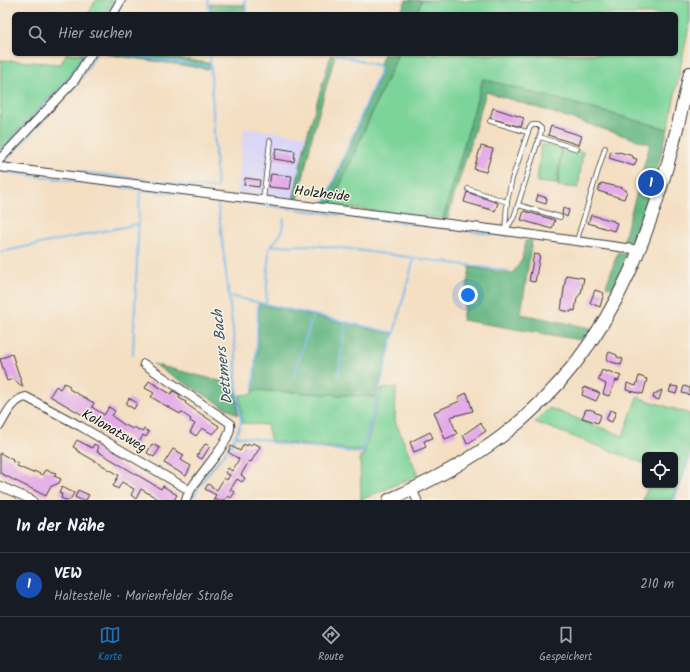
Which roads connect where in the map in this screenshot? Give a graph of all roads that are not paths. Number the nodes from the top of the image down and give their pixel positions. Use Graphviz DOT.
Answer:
graph roads {
  1 [pos="121,0"];
  2 [pos="114,12"];
  3 [pos="90,56"];
  4 [pos="690,73"];
  5 [pos="490,121"];
  6 [pos="528,132"];
  7 [pos="540,137"];
  8 [pos="270,141"];
  9 [pos="605,148"];
  10 [pos="576,149"];
  11 [pos="0,159"];
  12 [pos="0,167"];
  13 [pos="468,189"];
  14 [pos="263,200"];
  15 [pos="507,202"];
  16 [pos="518,205"];
  17 [pos="560,218"];
  18 [pos="505,230"];
  19 [pos="577,240"];
  20 [pos="640,250"];
  21 [pos="144,364"];
  22 [pos="0,425"];
  23 [pos="0,486"];
  24 [pos="189,490"];
  25 [pos="410,496"];
  26 [pos="32,500"];
  27 [pos="186,500"];
  28 [pos="390,500"];
  1 -- 2 [label="street"];
  3 -- 11 [label="street"];
  4 -- 20 [label="main road"];
  5 -- 6 [label="lane"];
  6 -- 7 [label="lane"];
  6 -- 15 [label="lane"];
  7 -- 10 [label="lane"];
  7 -- 16 [label="lane"];
  8 -- 14 [label="lane"];
  9 -- 19 [label="lane"];
  12 -- 14 [label="street, Holzheide"];
  13 -- 15 [label="lane"];
  14 -- 18 [label="street, Holzheide"];
  15 -- 18 [label="lane"];
  16 -- 17 [label="lane"];
  16 -- 18 [label="lane"];
  18 -- 19 [label="street, Holzheide"];
  19 -- 20 [label="street, Holzheide"];
  20 -- 25 [label="main road"];
  21 -- 24 [label="street"];
  22 -- 24 [label="street, Kolonatsweg"];
  23 -- 26 [label="street"];
  24 -- 27 [label="street"];
  25 -- 28 [label="main road"];
}
